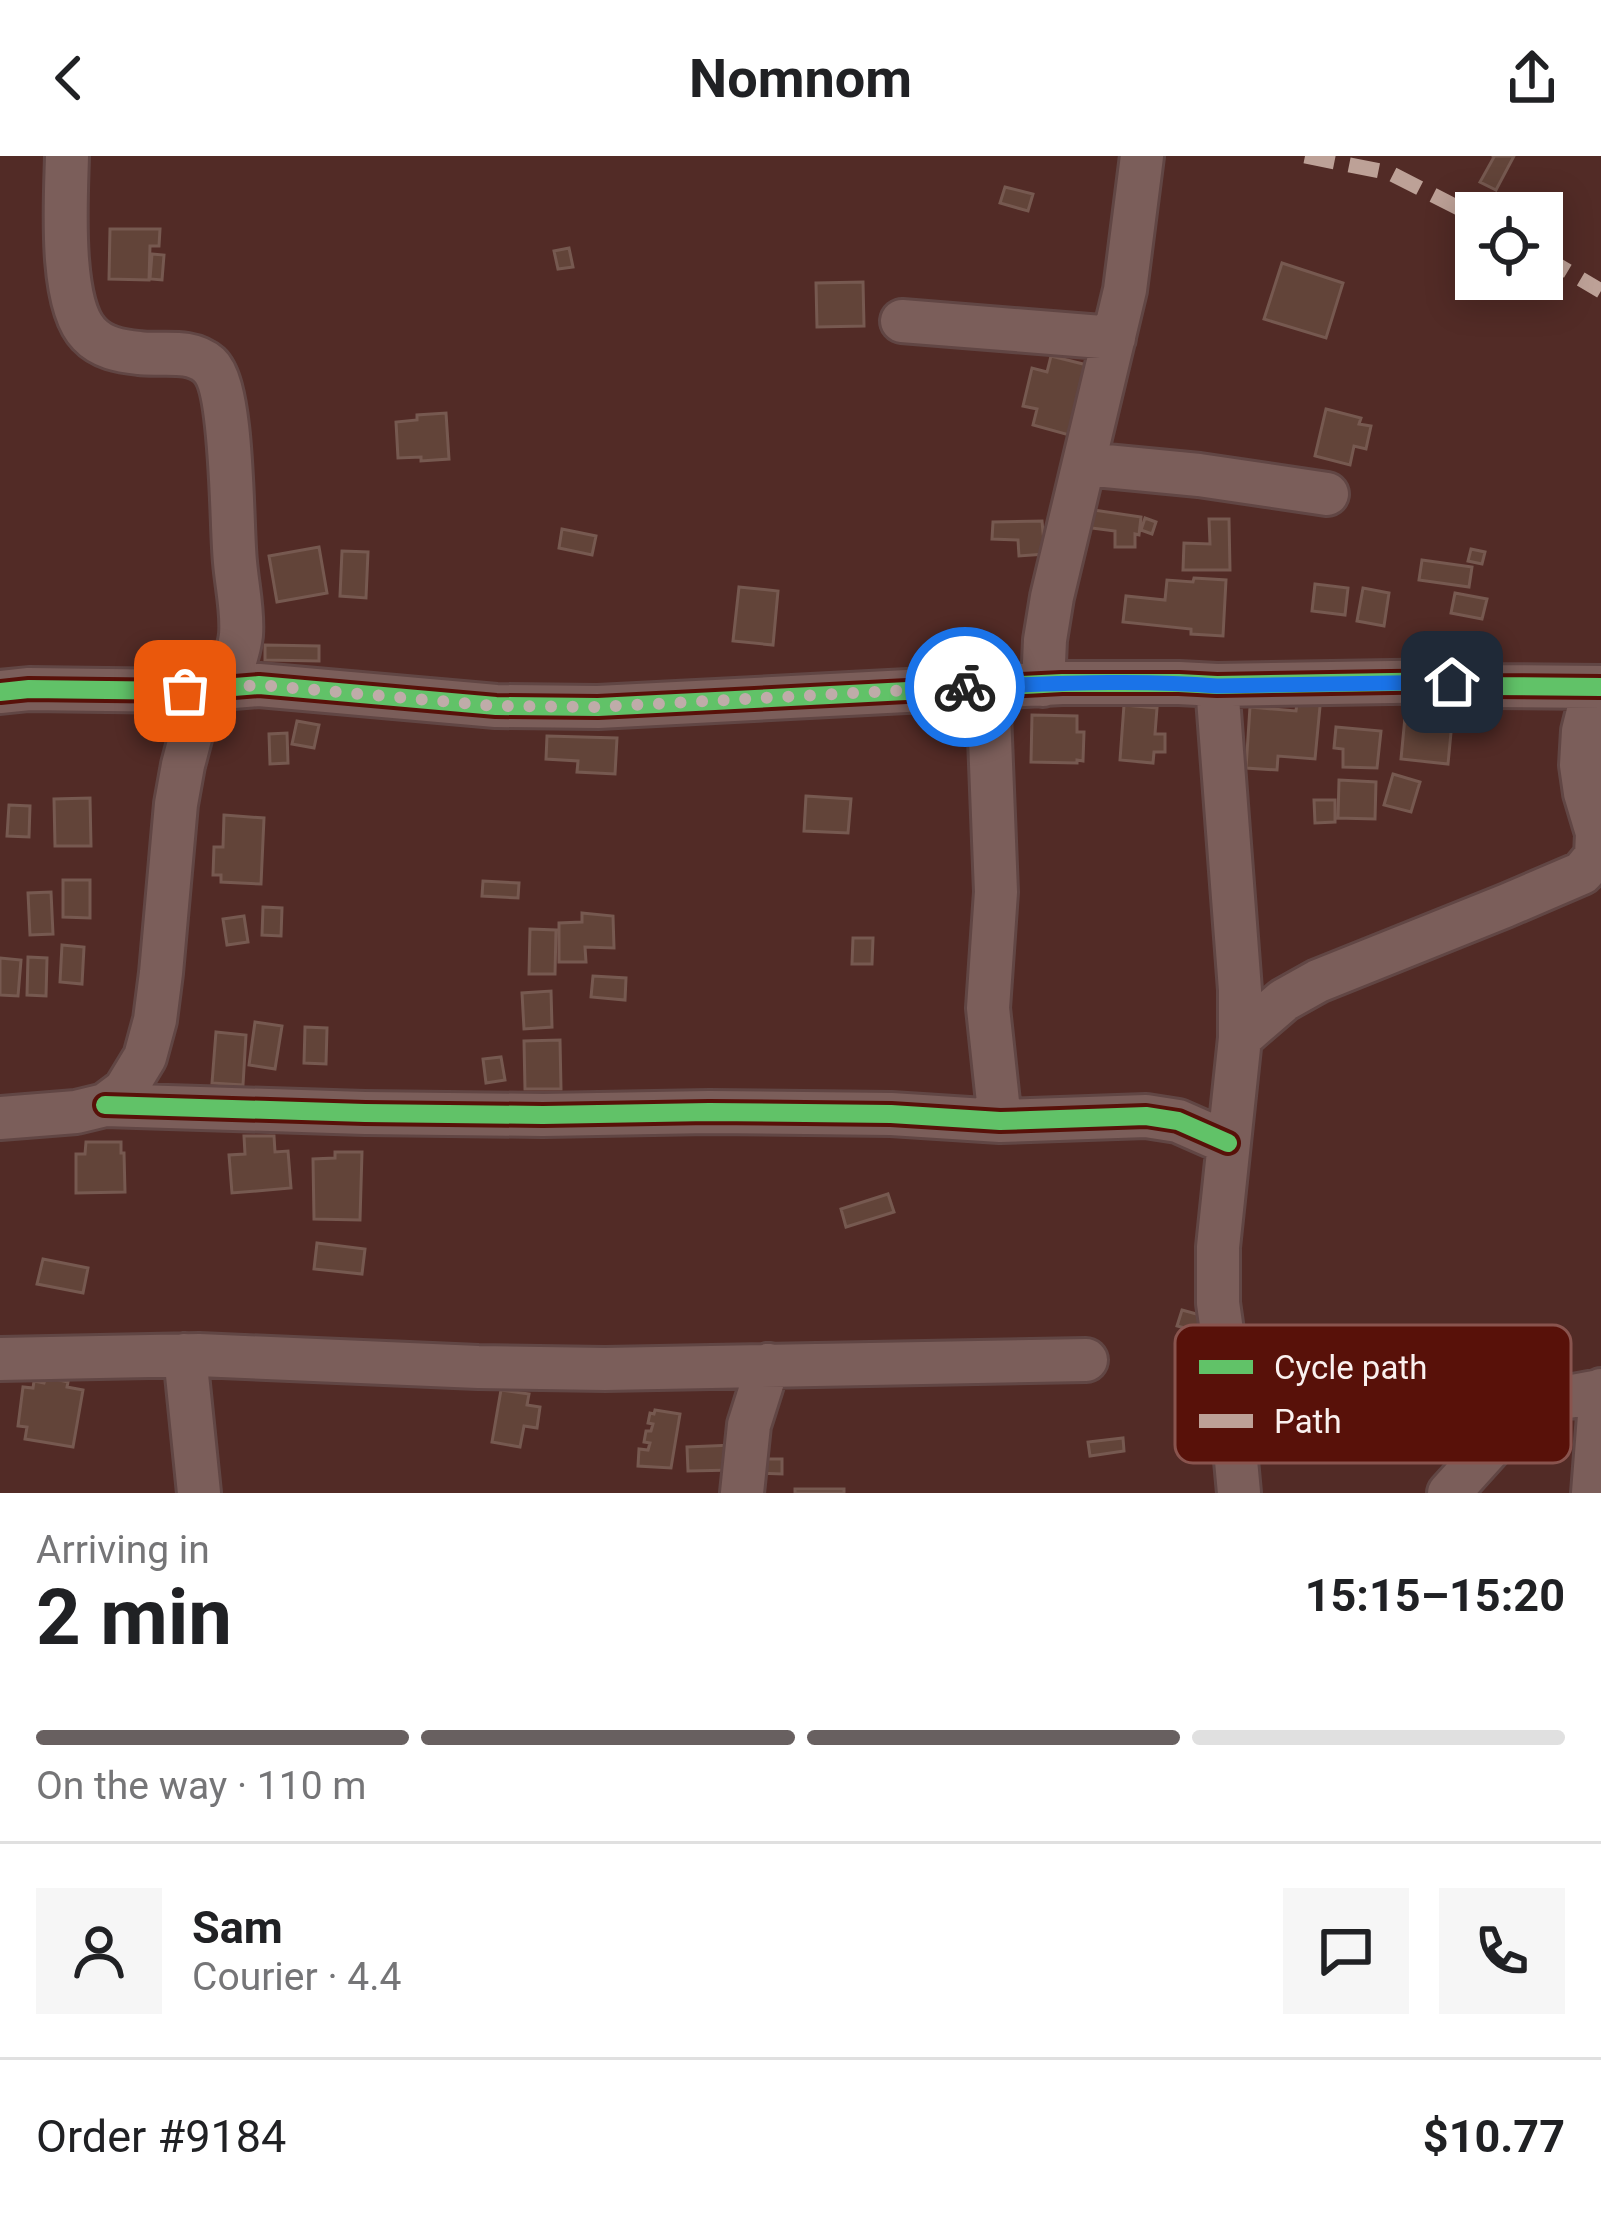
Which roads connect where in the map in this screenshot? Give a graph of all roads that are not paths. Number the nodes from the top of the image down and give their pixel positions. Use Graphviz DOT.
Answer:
graph roads {
  1 [pos="67,156"];
  2 [pos="1142,156"];
  3 [pos="902,321"];
  4 [pos="1114,338"];
  5 [pos="1085,464"];
  6 [pos="1327,494"];
  7 [pos="1198,684"];
  8 [pos="1043,685"];
  9 [pos="988,686"];
  10 [pos="1597,687"];
  11 [pos="215,688"];
  12 [pos="0,692"];
  13 [pos="1240,1038"];
  14 [pos="105,1105"];
  15 [pos="0,1118"];
  16 [pos="1000,1121"];
  17 [pos="1228,1143"];
  18 [pos="1221,1325"];
  19 [pos="184,1355"];
  20 [pos="0,1359"];
  21 [pos="1086,1360"];
  22 [pos="768,1365"];
  23 [pos="1601,1391"];
  24 [pos="1571,1396"];
  25 [pos="1236,1463"];
  26 [pos="1476,1463"];
  27 [pos="199,1493"];
  28 [pos="742,1493"];
  29 [pos="1239,1493"];
  30 [pos="1449,1493"];
  31 [pos="1593,1493"];
  1 -- 11 [label="street"];
  2 -- 4 [label="street"];
  3 -- 4 [label="street"];
  4 -- 5 [label="street"];
  5 -- 6 [label="street"];
  5 -- 8 [label="street"];
  7 -- 8 [label="street"];
  7 -- 10 [label="street"];
  7 -- 13 [label="street"];
  8 -- 9 [label="street"];
  9 -- 11 [label="street"];
  9 -- 16 [label="street"];
  10 -- 13 [label="street"];
  11 -- 12 [label="street"];
  11 -- 14 [label="street"];
  13 -- 17 [label="street"];
  14 -- 15 [label="street"];
  14 -- 16 [label="street"];
  16 -- 17 [label="street"];
  17 -- 18 [label="street"];
  19 -- 20 [label="street"];
  19 -- 22 [label="street"];
  19 -- 27 [label="street"];
  21 -- 22 [label="street"];
  22 -- 28 [label="street"];
  23 -- 24 [label="street"];
  23 -- 31 [label="street"];
  25 -- 29 [label="street"];
  26 -- 30 [label="street"];
}
